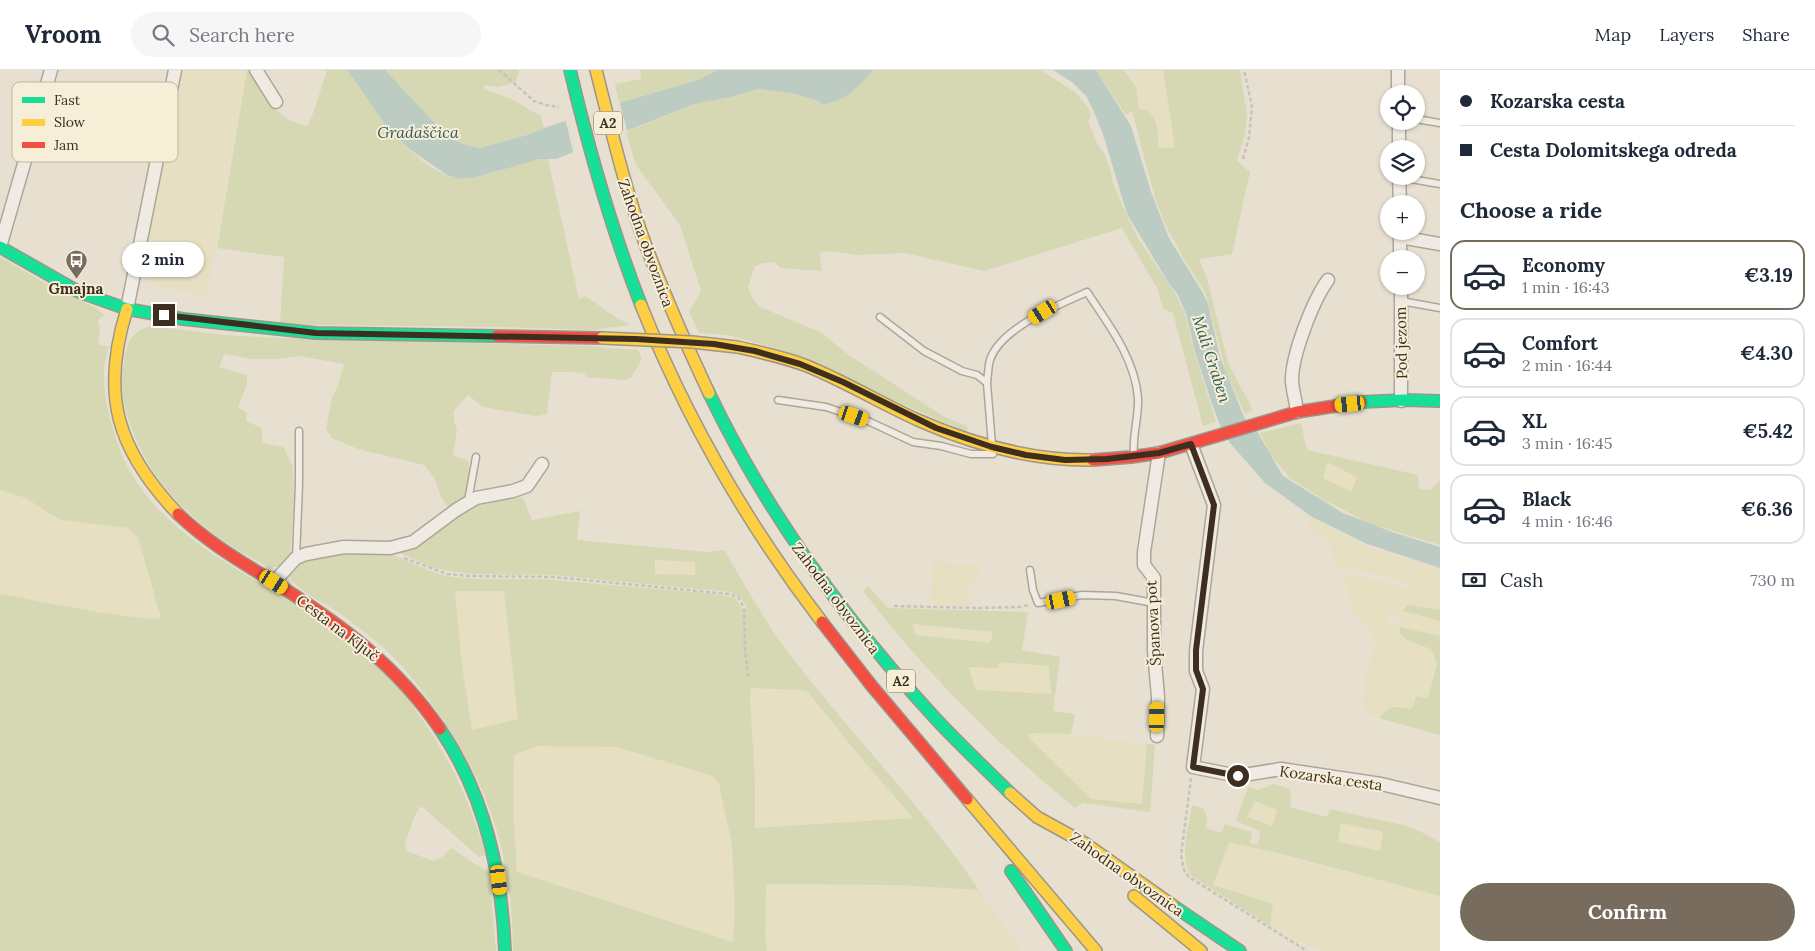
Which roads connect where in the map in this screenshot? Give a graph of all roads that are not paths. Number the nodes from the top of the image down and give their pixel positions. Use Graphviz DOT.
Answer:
graph roads {
  1 [pos="256,70"];
  2 [pos="570,70"];
  3 [pos="1398,70"];
  4 [pos="596,73"];
  5 [pos="1398,85"];
  6 [pos="276,102"];
  7 [pos="1425,120"];
  8 [pos="1440,123"];
  9 [pos="24,162"];
  10 [pos="157,162"];
  11 [pos="1425,181"];
  12 [pos="1440,184"];
  13 [pos="1424,240"];
  14 [pos="1440,244"];
  15 [pos="0,247"];
  16 [pos="1328,280"];
  17 [pos="1401,295"];
  18 [pos="1401,301"];
  19 [pos="1440,308"];
  20 [pos="127,309"];
  21 [pos="880,317"];
  22 [pos="987,383"];
  23 [pos="778,400"];
  24 [pos="1401,400"];
  25 [pos="1440,401"];
  26 [pos="1297,412"];
  27 [pos="299,431"];
  28 [pos="1191,444"];
  29 [pos="992,447"];
  30 [pos="1004,450"];
  31 [pos="1159,453"];
  32 [pos="476,456"];
  33 [pos="1134,457"];
  34 [pos="542,464"];
  35 [pos="468,502"];
  36 [pos="296,558"];
  37 [pos="1030,570"];
  38 [pos="274,582"];
  39 [pos="1154,603"];
  40 [pos="1157,736"];
  41 [pos="1440,798"];
  42 [pos="977,811"];
  43 [pos="1039,818"];
  44 [pos="1097,866"];
  45 [pos="1126,890"];
  46 [pos="505,951"];
  47 [pos="1066,951"];
  48 [pos="1096,951"];
  49 [pos="1201,951"];
  50 [pos="1240,951"];
  1 -- 6 [label="street"];
  2 -- 42 [label="main road, Zahodna obvoznica / A2"];
  3 -- 5 [label="street"];
  4 -- 43 [label="main road, Zahodna obvoznica / A2"];
  7 -- 8 [label="lane"];
  9 -- 15 [label="street"];
  10 -- 20 [label="street"];
  11 -- 12 [label="lane"];
  13 -- 14 [label="street"];
  15 -- 20 [label="main road"];
  16 -- 26 [label="street"];
  17 -- 18 [label="street, Pod jezom"];
  18 -- 19 [label="lane"];
  18 -- 24 [label="street, Pod jezom"];
  20 -- 29 [label="main road, bridge"];
  20 -- 38 [label="main road, Cesta na Ključ"];
  21 -- 22 [label="lane"];
  22 -- 29 [label="lane"];
  22 -- 33 [label="lane"];
  23 -- 30 [label="lane"];
  24 -- 25 [label="main road"];
  24 -- 26 [label="main road"];
  26 -- 28 [label="main road"];
  27 -- 36 [label="lane"];
  28 -- 31 [label="main road"];
  28 -- 41 [label="street, Kozarska cesta"];
  29 -- 30 [label="main road"];
  30 -- 33 [label="main road"];
  31 -- 33 [label="main road"];
  31 -- 39 [label="street, Španova pot"];
  32 -- 35 [label="lane"];
  34 -- 35 [label="street"];
  35 -- 36 [label="street"];
  36 -- 38 [label="street"];
  37 -- 39 [label="lane"];
  38 -- 46 [label="main road, Cesta na Ključ"];
  39 -- 40 [label="street, Španova pot"];
  42 -- 47 [label="main road"];
  42 -- 48 [label="main road, Zahodna obvoznica / A2"];
  43 -- 44 [label="main road"];
  43 -- 50 [label="main road, Zahodna obvoznica / A2"];
  45 -- 49 [label="main road"];
}
